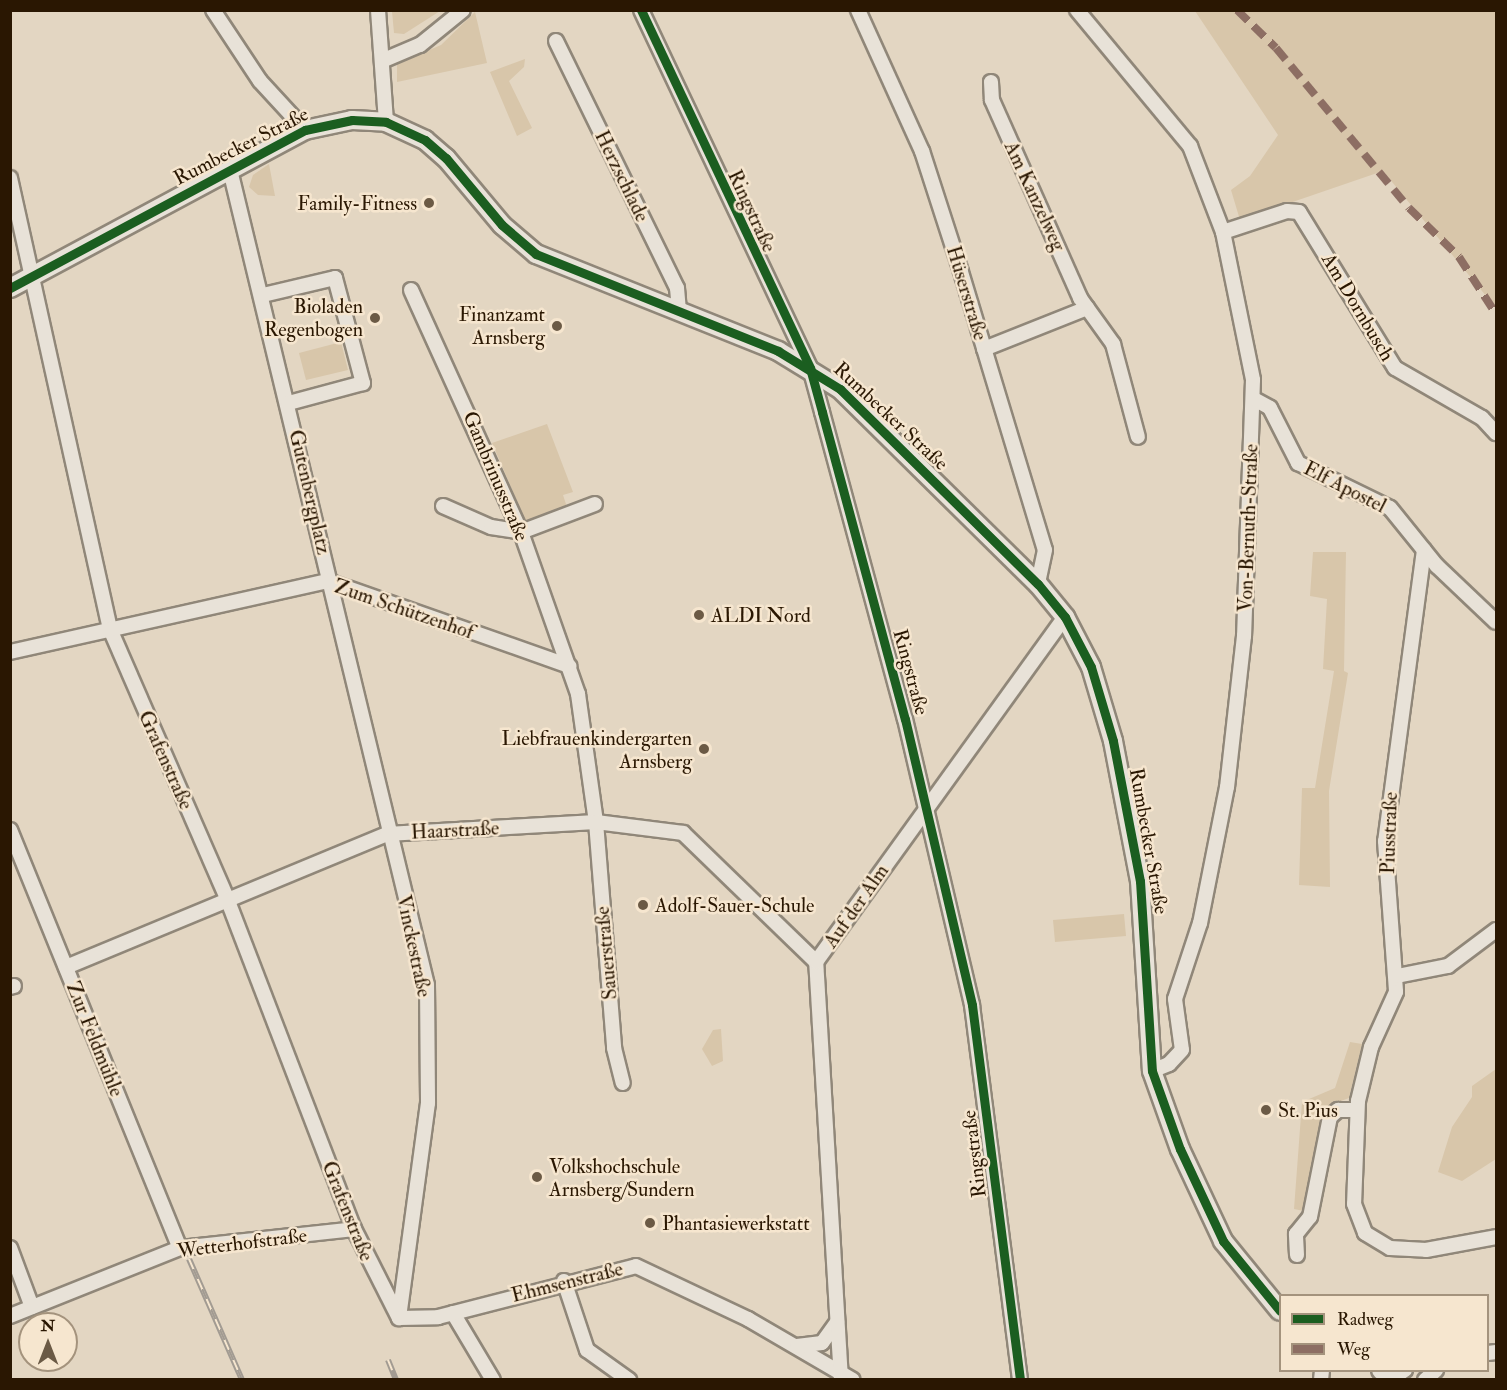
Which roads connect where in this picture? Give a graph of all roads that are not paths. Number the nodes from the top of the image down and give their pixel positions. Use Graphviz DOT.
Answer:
graph roads {
  1 [pos="213,10"];
  2 [pos="378,10"];
  3 [pos="463,10"];
  4 [pos="641,10"];
  5 [pos="858,10"];
  6 [pos="1077,10"];
  7 [pos="556,41"];
  8 [pos="384,60"];
  9 [pos="991,82"];
  10 [pos="386,122"];
  11 [pos="305,130"];
  12 [pos="230,170"];
  13 [pos="10,178"];
  14 [pos="1223,232"];
  15 [pos="33,276"];
  16 [pos="10,288"];
  17 [pos="411,290"];
  18 [pos="263,295"];
  19 [pos="1087,308"];
  20 [pos="679,313"];
  21 [pos="984,349"];
  22 [pos="810,368"];
  23 [pos="1254,399"];
  24 [pos="289,403"];
  25 [pos="1497,433"];
  26 [pos="1138,437"];
  27 [pos="595,504"];
  28 [pos="443,506"];
  29 [pos="521,532"];
  30 [pos="1424,550"];
  31 [pos="328,581"];
  32 [pos="1038,584"];
  33 [pos="1065,617"];
  34 [pos="1497,622"];
  35 [pos="110,629"];
  36 [pos="10,652"];
  37 [pos="570,666"];
  38 [pos="925,809"];
  39 [pos="596,822"];
  40 [pos="10,830"];
  41 [pos="387,834"];
  42 [pos="228,901"];
  43 [pos="1497,930"];
  44 [pos="816,962"];
  45 [pos="66,967"];
  46 [pos="1397,976"];
  47 [pos="1152,1071"];
  48 [pos="623,1083"];
  49 [pos="1358,1110"];
  50 [pos="354,1230"];
  51 [pos="1497,1237"];
  52 [pos="10,1248"];
  53 [pos="180,1248"];
  54 [pos="1297,1255"];
  55 [pos="564,1281"];
  56 [pos="32,1307"];
  57 [pos="1279,1309"];
  58 [pos="453,1313"];
  59 [pos="10,1316"];
  60 [pos="399,1318"];
  61 [pos="837,1322"];
  62 [pos="796,1346"];
  63 [pos="840,1374"];
  64 [pos="494,1380"];
  65 [pos="630,1380"];
  66 [pos="853,1380"];
  67 [pos="1020,1380"];
  1 -- 11 [label="street"];
  2 -- 8 [label="street"];
  3 -- 8 [label="street"];
  4 -- 22 [label="street, Ringstraße"];
  5 -- 21 [label="street, Hüserstraße"];
  6 -- 14 [label="street, Von-Bernuth-Straße"];
  7 -- 20 [label="street, Herzschlade"];
  8 -- 10 [label="street"];
  9 -- 19 [label="street, Am Kanzelweg"];
  10 -- 11 [label="street, Rumbecker Straße"];
  10 -- 20 [label="street, Rumbecker Straße"];
  11 -- 12 [label="street, Rumbecker Straße"];
  12 -- 15 [label="street, Rumbecker Straße"];
  12 -- 18 [label="street, Gutenbergplatz"];
  13 -- 15 [label="street, Grafenstraße"];
  14 -- 23 [label="street, Von-Bernuth-Straße"];
  14 -- 25 [label="street, Am Dornbusch"];
  15 -- 16 [label="street, Rumbecker Straße"];
  15 -- 35 [label="street, Grafenstraße"];
  17 -- 29 [label="street, Gambrinusstraße"];
  18 -- 24 [label="street, Gutenbergplatz"];
  18 -- 24 [label="street, Gutenbergplatz"];
  19 -- 21 [label="street"];
  19 -- 26 [label="street, Am Kanzelweg"];
  20 -- 22 [label="street, Rumbecker Straße"];
  21 -- 32 [label="street, Hüserstraße"];
  22 -- 32 [label="street, Rumbecker Straße"];
  22 -- 38 [label="street, Ringstraße"];
  23 -- 30 [label="street, Elf Apostel"];
  23 -- 47 [label="street, Von-Bernuth-Straße"];
  24 -- 31 [label="street, Gutenbergplatz"];
  27 -- 29 [label="street"];
  28 -- 29 [label="street"];
  29 -- 37 [label="street, Gambrinusstraße"];
  30 -- 34 [label="street, Elf Apostel"];
  30 -- 46 [label="street, Piusstraße"];
  31 -- 35 [label="street, Zum Schützenhof"];
  31 -- 37 [label="street, Zum Schützenhof"];
  31 -- 41 [label="street, Vinckestraße"];
  32 -- 33 [label="street, Rumbecker Straße"];
  33 -- 38 [label="street, Auf der Alm"];
  33 -- 47 [label="street, Rumbecker Straße"];
  35 -- 36 [label="street, Zum Schützenhof"];
  35 -- 42 [label="street, Grafenstraße"];
  37 -- 39 [label="street"];
  38 -- 44 [label="street, Auf der Alm"];
  38 -- 67 [label="street, Ringstraße"];
  39 -- 41 [label="street, Haarstraße"];
  39 -- 44 [label="street, Haarstraße"];
  39 -- 48 [label="street, Sauerstraße"];
  40 -- 45 [label="street, Zur Feldmühle"];
  41 -- 42 [label="street, Haarstraße"];
  41 -- 60 [label="street, Vinckestraße"];
  42 -- 45 [label="street, Haarstraße"];
  42 -- 50 [label="street, Grafenstraße"];
  43 -- 46 [label="street"];
  44 -- 61 [label="street, Auf der Alm"];
  45 -- 53 [label="street, Zur Feldmühle"];
  46 -- 49 [label="street, Piusstraße"];
  47 -- 57 [label="street, Rumbecker Straße"];
  49 -- 51 [label="street, Piusstraße"];
  49 -- 54 [label="street"];
  50 -- 53 [label="street, Wetterhofstraße"];
  50 -- 60 [label="street, Grafenstraße"];
  52 -- 56 [label="street"];
  53 -- 56 [label="street, Wetterhofstraße"];
  55 -- 58 [label="street, Ehmsenstraße"];
  55 -- 62 [label="street, Ehmsenstraße"];
  55 -- 65 [label="street"];
  56 -- 59 [label="street, Wetterhofstraße"];
  58 -- 60 [label="street, Ehmsenstraße"];
  58 -- 64 [label="street"];
  61 -- 62 [label="street"];
  61 -- 63 [label="street, Auf der Alm"];
  62 -- 63 [label="street, Ehmsenstraße"];
  63 -- 66 [label="street, Ehmsenstraße"];
}
